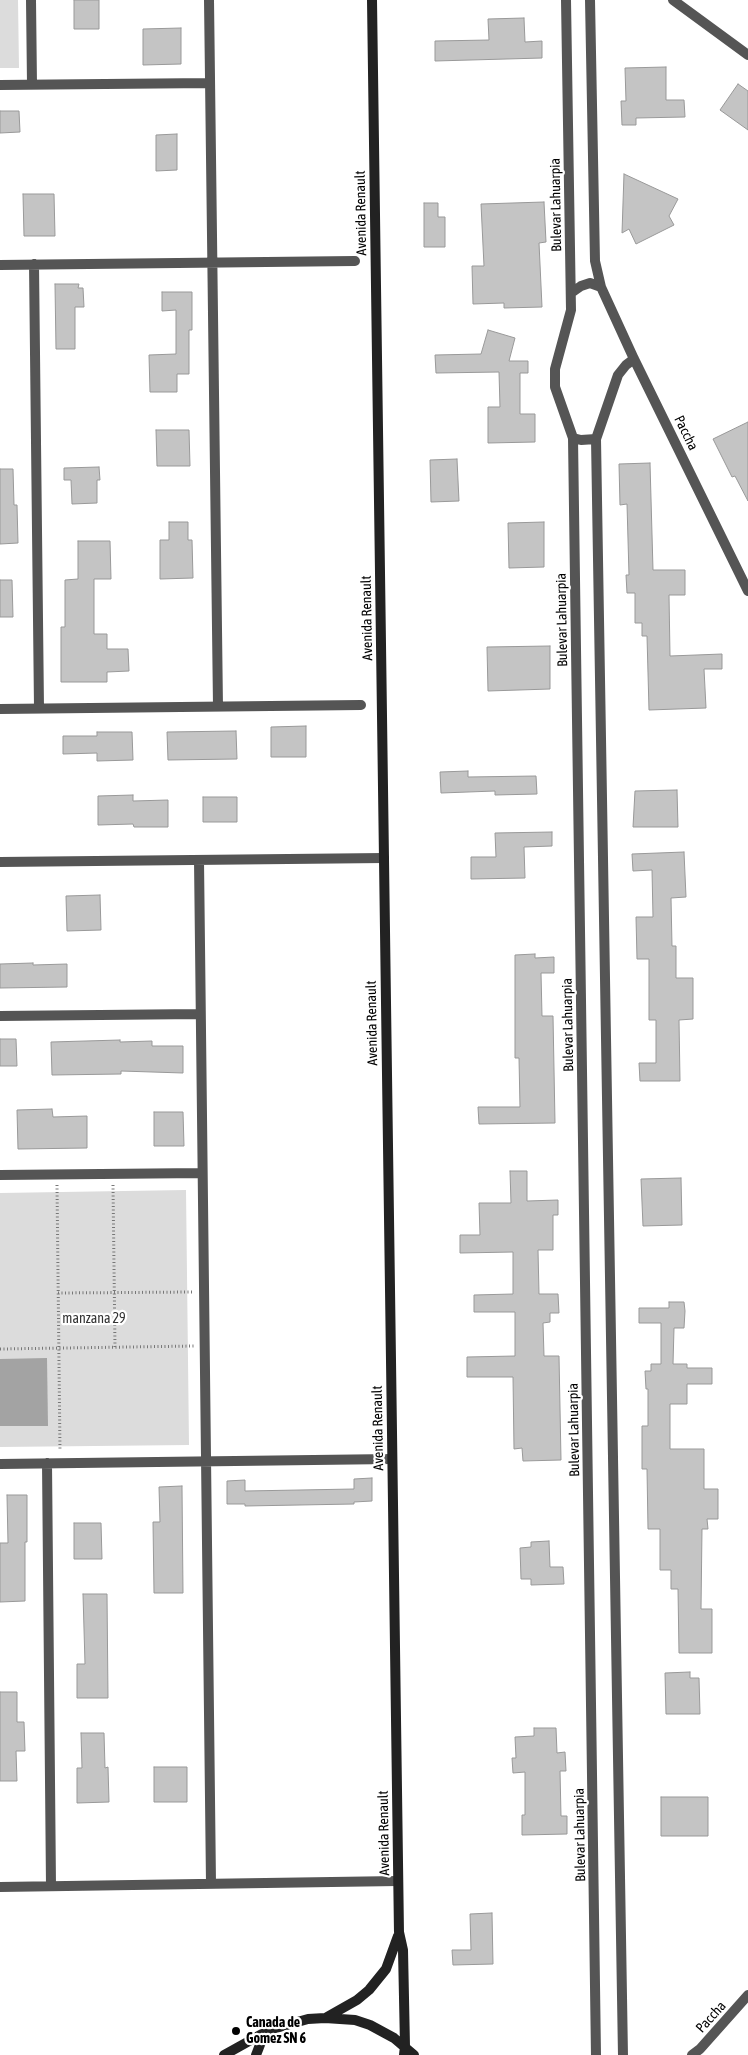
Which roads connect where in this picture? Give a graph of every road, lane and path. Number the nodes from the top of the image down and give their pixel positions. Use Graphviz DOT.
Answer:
graph roads {
  1 [pos="31,0"];
  2 [pos="209,0"];
  3 [pos="372,0"];
  4 [pos="566,0"];
  5 [pos="590,0"];
  6 [pos="673,0"];
  7 [pos="748,55"];
  8 [pos="210,83"];
  9 [pos="32,84"];
  10 [pos="0,85"];
  11 [pos="355,261"];
  12 [pos="212,262"];
  13 [pos="34,264"];
  14 [pos="0,265"];
  15 [pos="601,287"];
  16 [pos="572,293"];
  17 [pos="634,359"];
  18 [pos="573,438"];
  19 [pos="596,439"];
  20 [pos="748,591"];
  21 [pos="361,704"];
  22 [pos="218,706"];
  23 [pos="39,708"];
  24 [pos="0,709"];
  25 [pos="384,858"];
  26 [pos="199,860"];
  27 [pos="0,862"];
  28 [pos="200,1014"];
  29 [pos="0,1016"];
  30 [pos="113,1174"];
  31 [pos="202,1174"];
  32 [pos="0,1175"];
  33 [pos="57,1175"];
  34 [pos="204,1291"];
  35 [pos="58,1293"];
  36 [pos="114,1293"];
  37 [pos="205,1346"];
  38 [pos="115,1347"];
  39 [pos="0,1348"];
  40 [pos="59,1348"];
  41 [pos="392,1459"];
  42 [pos="206,1462"];
  43 [pos="47,1463"];
  44 [pos="60,1463"];
  45 [pos="0,1464"];
  46 [pos="398,1881"];
  47 [pos="211,1884"];
  48 [pos="52,1886"];
  49 [pos="0,1887"];
  50 [pos="399,1932"];
  51 [pos="748,1995"];
  52 [pos="325,2018"];
  53 [pos="269,2030"];
  54 [pos="404,2050"];
  55 [pos="224,2055"];
  56 [pos="256,2055"];
  57 [pos="414,2055"];
  58 [pos="596,2055"];
  59 [pos="623,2055"];
  60 [pos="692,2055"];
  1 -- 9 [label="street"];
  2 -- 8 [label="street"];
  3 -- 25 [label="street, Avenida Renault"];
  4 -- 16 [label="street, Bulevar Lahuarpia"];
  5 -- 15 [label="street, Paccha"];
  6 -- 7 [label="street"];
  8 -- 9 [label="street"];
  8 -- 12 [label="street"];
  9 -- 10 [label="street"];
  11 -- 12 [label="street"];
  12 -- 13 [label="street"];
  12 -- 22 [label="street"];
  13 -- 14 [label="street"];
  13 -- 23 [label="street"];
  15 -- 16 [label="street"];
  15 -- 17 [label="street, Paccha"];
  16 -- 18 [label="street, Bulevar Lahuarpia"];
  17 -- 19 [label="street"];
  17 -- 20 [label="street, Paccha"];
  18 -- 19 [label="street"];
  18 -- 58 [label="street, Bulevar Lahuarpia"];
  19 -- 59 [label="street"];
  21 -- 22 [label="street"];
  22 -- 23 [label="street"];
  23 -- 24 [label="street"];
  25 -- 26 [label="street"];
  25 -- 41 [label="street, Avenida Renault"];
  26 -- 27 [label="street"];
  26 -- 28 [label="street"];
  28 -- 29 [label="street"];
  28 -- 31 [label="street"];
  30 -- 31 [label="street"];
  30 -- 33 [label="street"];
  30 -- 36 [label="path"];
  31 -- 34 [label="street"];
  32 -- 33 [label="street"];
  33 -- 35 [label="path"];
  34 -- 36 [label="path"];
  34 -- 37 [label="street"];
  35 -- 36 [label="path"];
  35 -- 40 [label="path"];
  36 -- 38 [label="path"];
  37 -- 38 [label="path"];
  37 -- 42 [label="street"];
  38 -- 40 [label="path"];
  39 -- 40 [label="path"];
  40 -- 44 [label="path"];
  41 -- 42 [label="street"];
  41 -- 46 [label="street, Avenida Renault"];
  42 -- 44 [label="street"];
  42 -- 47 [label="street"];
  43 -- 44 [label="street"];
  43 -- 45 [label="street"];
  43 -- 48 [label="street"];
  46 -- 47 [label="street"];
  46 -- 50 [label="street, Avenida Renault"];
  47 -- 48 [label="street"];
  48 -- 49 [label="street"];
  50 -- 52 [label="street"];
  50 -- 54 [label="street, Avenida Renault"];
  51 -- 60 [label="street, Paccha"];
  52 -- 53 [label="street"];
  52 -- 54 [label="street"];
  53 -- 55 [label="street"];
  53 -- 56 [label="street"];
  54 -- 57 [label="street"];
}
